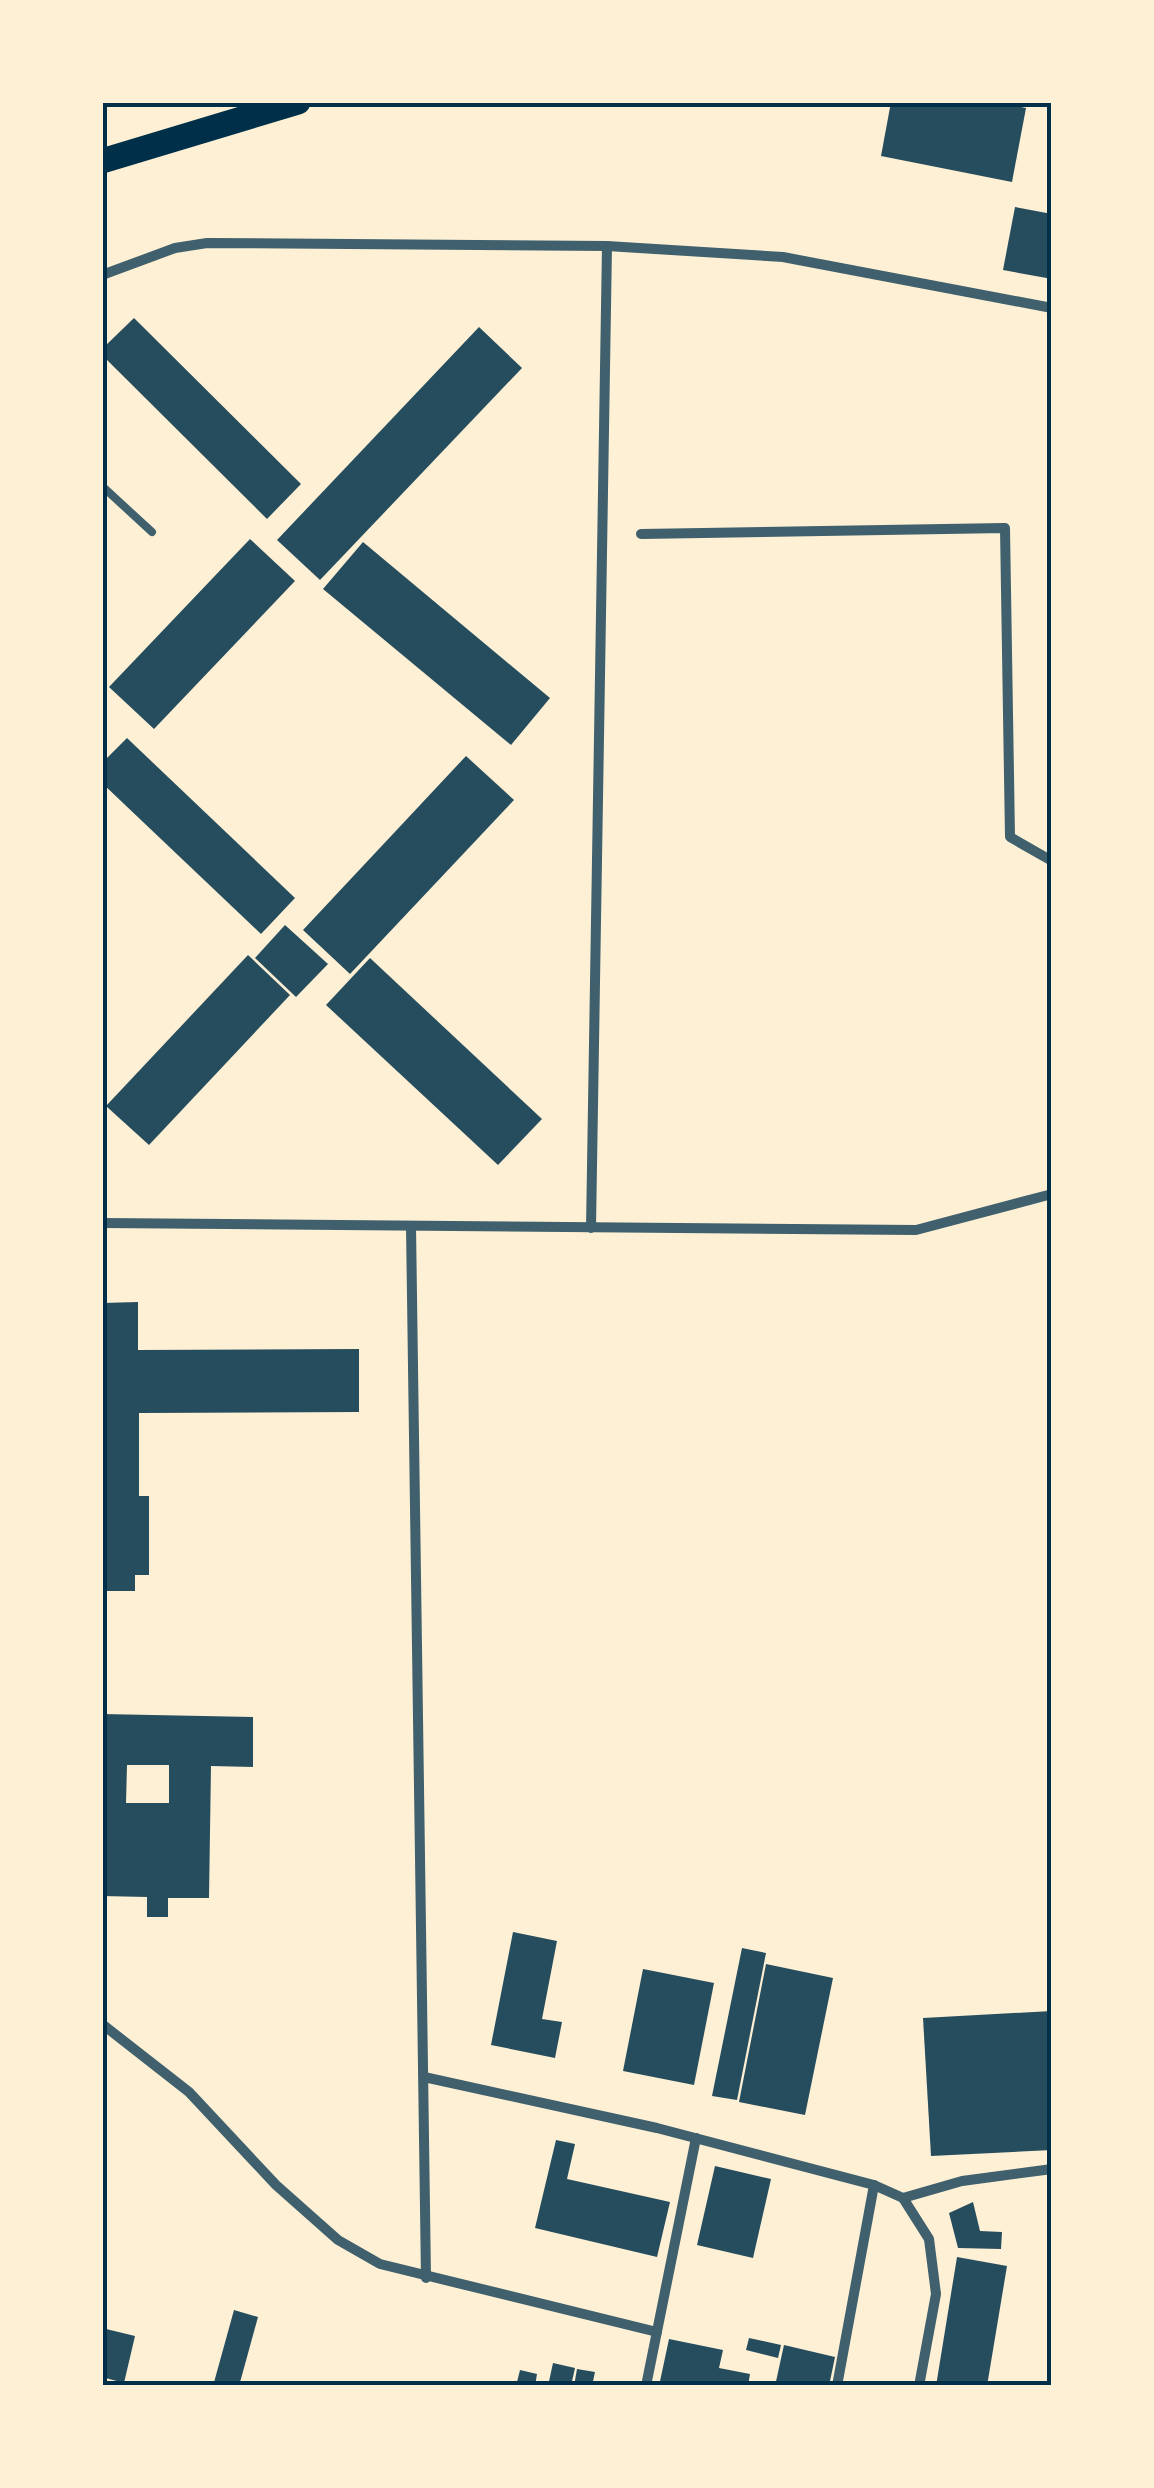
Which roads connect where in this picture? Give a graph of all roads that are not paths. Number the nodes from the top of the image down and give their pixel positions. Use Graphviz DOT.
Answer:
graph roads {
  1 [pos="298,102"];
  2 [pos="102,161"];
  3 [pos="606,246"];
  4 [pos="102,274"];
  5 [pos="1052,308"];
  6 [pos="102,486"];
  7 [pos="152,532"];
  8 [pos="642,534"];
  9 [pos="1052,862"];
  10 [pos="1052,1194"];
  11 [pos="102,1223"];
  12 [pos="411,1226"];
  13 [pos="591,1228"];
  14 [pos="102,2024"];
  15 [pos="424,2076"];
  16 [pos="696,2138"];
  17 [pos="1052,2169"];
  18 [pos="874,2185"];
  19 [pos="903,2198"];
  20 [pos="426,2278"];
  21 [pos="657,2332"];
  22 [pos="646,2386"];
  23 [pos="837,2386"];
  24 [pos="919,2386"];
  1 -- 2 [label="main road"];
  3 -- 4 [label="street"];
  3 -- 5 [label="street"];
  3 -- 13 [label="street"];
  6 -- 7 [label="lane"];
  8 -- 9 [label="street"];
  10 -- 13 [label="street"];
  11 -- 12 [label="street"];
  12 -- 13 [label="street"];
  12 -- 15 [label="street"];
  14 -- 20 [label="street"];
  15 -- 16 [label="street"];
  15 -- 20 [label="street"];
  16 -- 18 [label="street"];
  16 -- 21 [label="street"];
  17 -- 19 [label="street"];
  18 -- 19 [label="street"];
  18 -- 23 [label="street"];
  19 -- 24 [label="street"];
  20 -- 21 [label="street"];
  21 -- 22 [label="street"];
}
